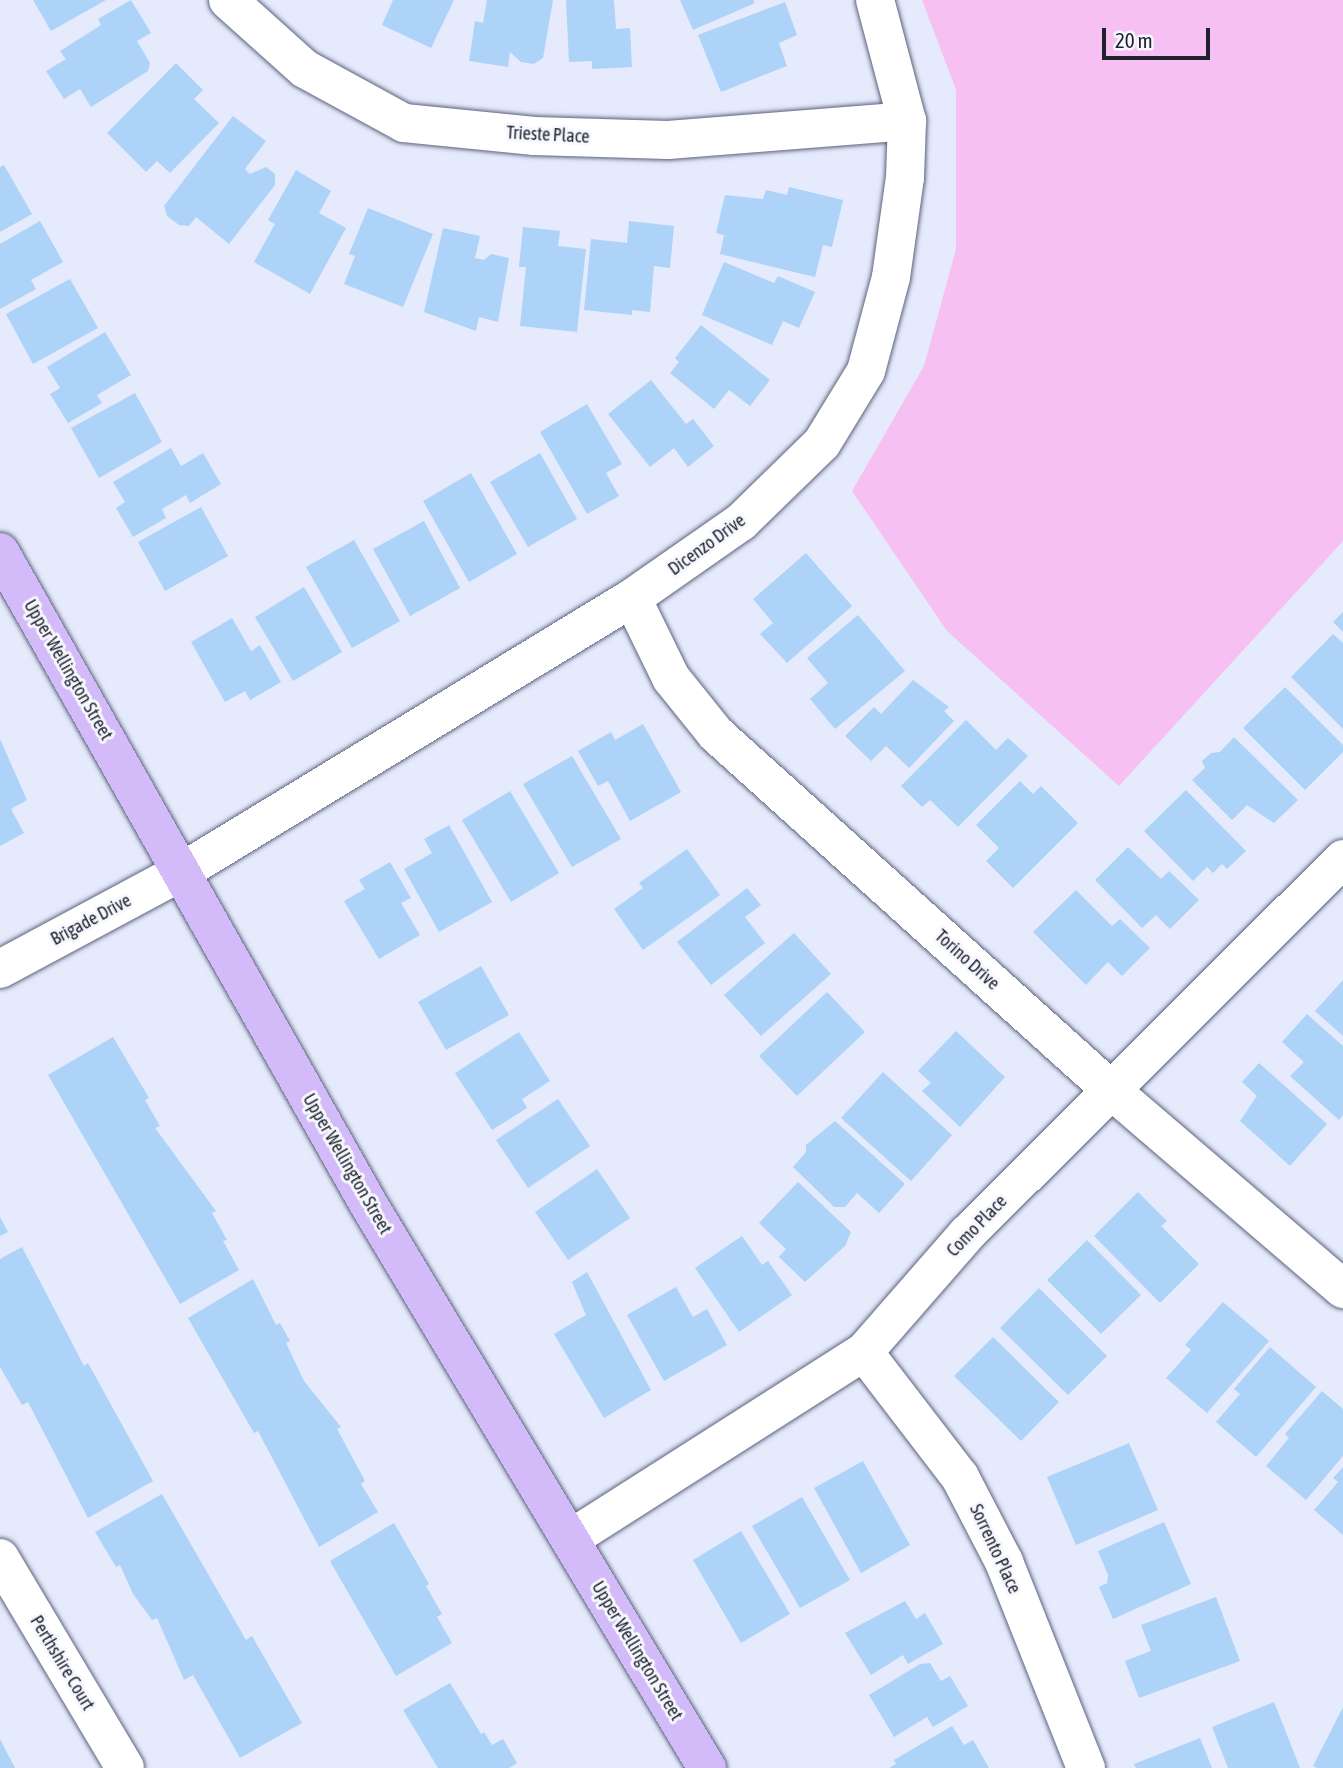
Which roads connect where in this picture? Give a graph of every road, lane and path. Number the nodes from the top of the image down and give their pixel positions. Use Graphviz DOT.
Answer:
graph roads {
  1 [pos="228,0"];
  2 [pos="875,0"];
  3 [pos="906,121"];
  4 [pos="0,552"];
  5 [pos="632,598"];
  6 [pos="1343,859"];
  7 [pos="183,871"];
  8 [pos="0,969"];
  9 [pos="1111,1090"];
  10 [pos="1343,1289"];
  11 [pos="864,1352"];
  12 [pos="570,1539"];
  13 [pos="0,1558"];
  14 [pos="125,1768"];
  15 [pos="708,1768"];
  16 [pos="1086,1768"];
  1 -- 3 [label="street, Trieste Place"];
  2 -- 3 [label="street, Dicenzo Drive"];
  3 -- 5 [label="street, Dicenzo Drive"];
  4 -- 7 [label="main road, Upper Wellington Street"];
  5 -- 7 [label="street, Dicenzo Drive"];
  5 -- 9 [label="street, Torino Drive"];
  6 -- 9 [label="street, Como Place"];
  7 -- 8 [label="street, Brigade Drive"];
  7 -- 12 [label="main road, Upper Wellington Street"];
  9 -- 10 [label="street, Torino Drive"];
  9 -- 11 [label="street, Como Place"];
  11 -- 12 [label="street, Como Place"];
  11 -- 16 [label="street, Sorrento Place"];
  12 -- 15 [label="main road, Upper Wellington Street"];
  13 -- 14 [label="street, Perthshire Court"];
}
